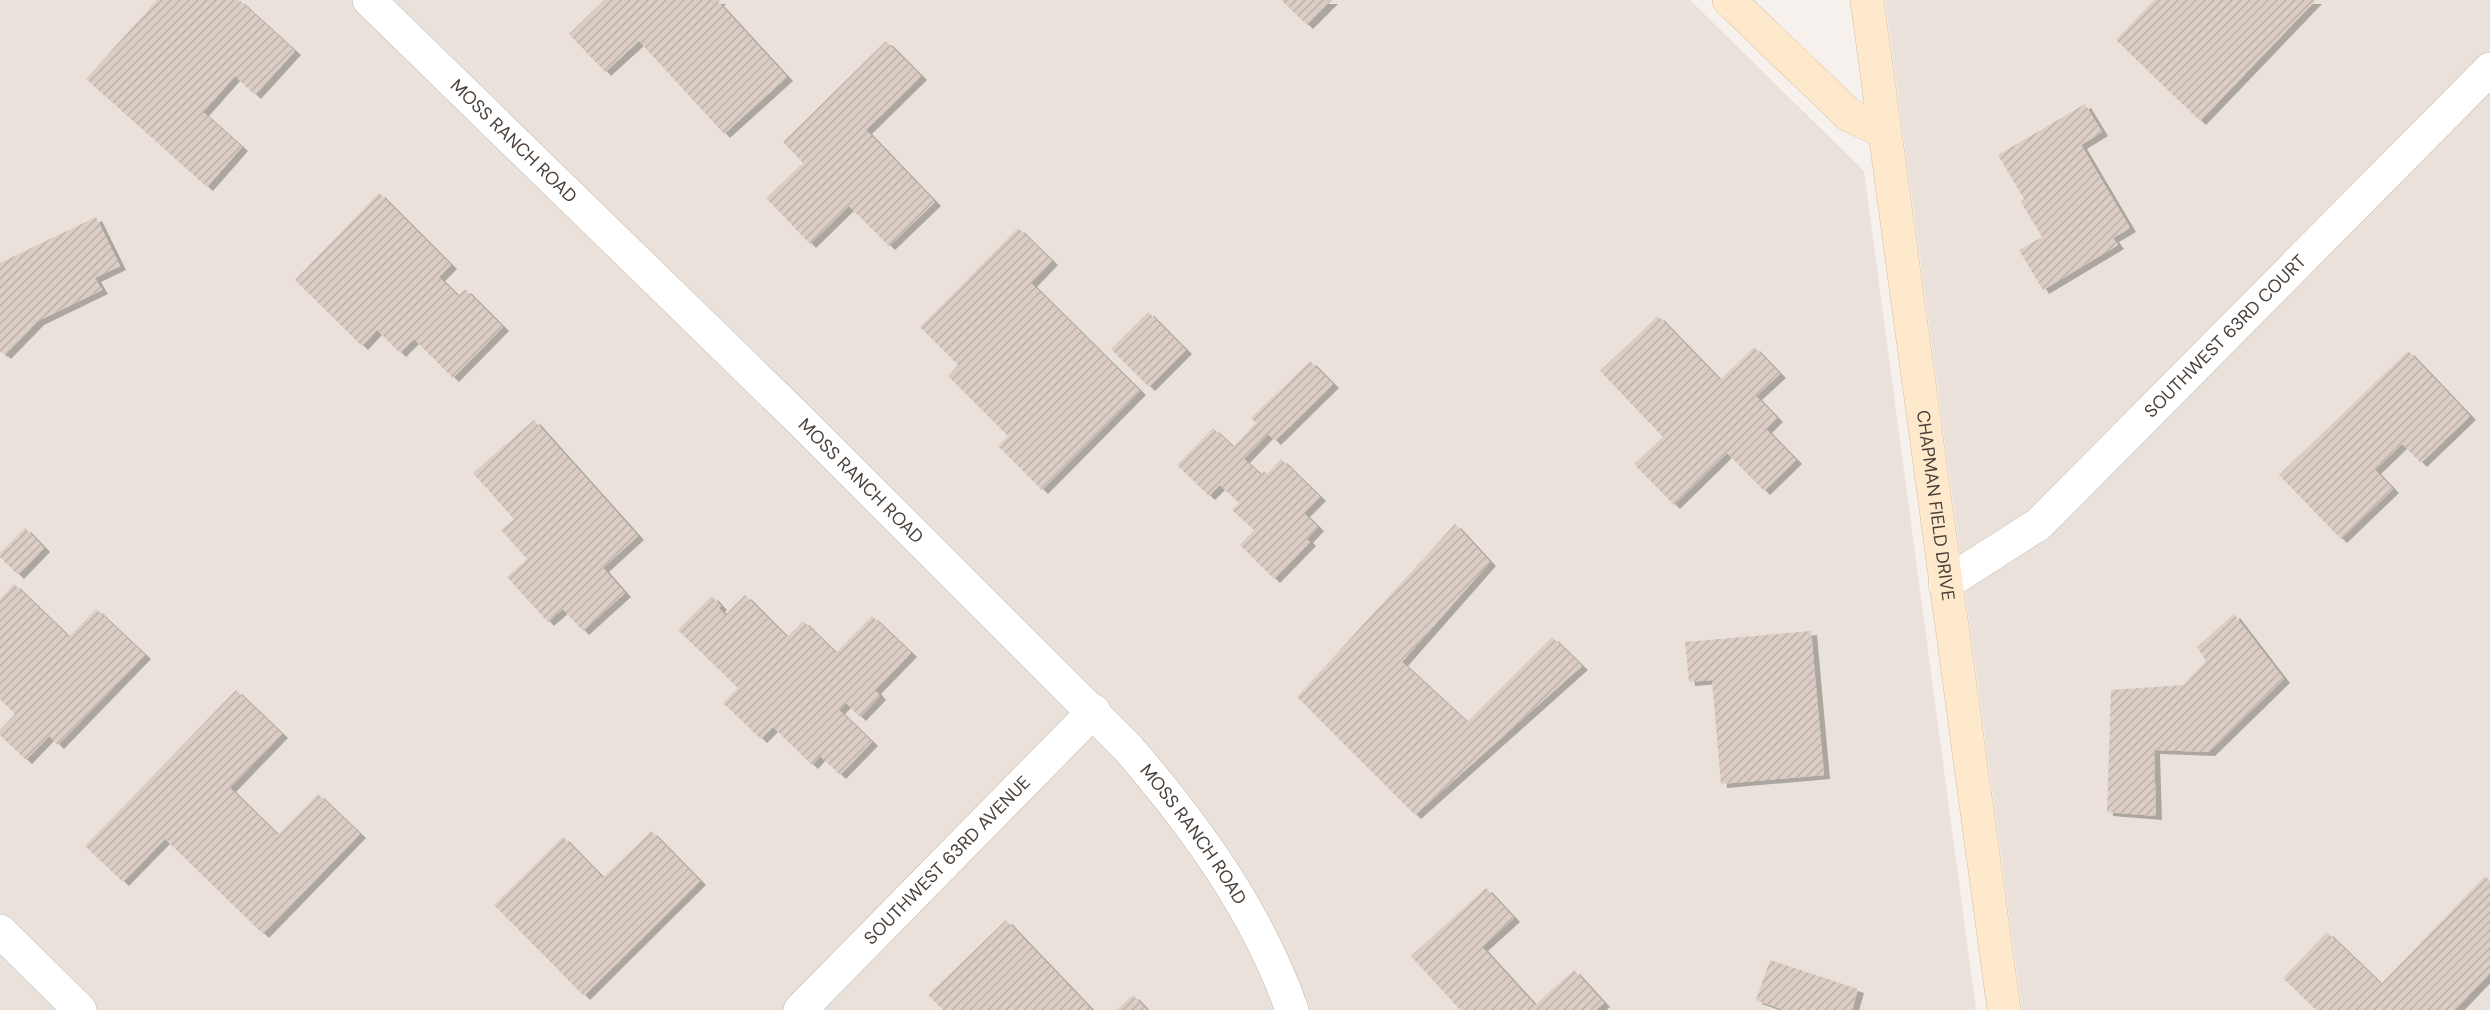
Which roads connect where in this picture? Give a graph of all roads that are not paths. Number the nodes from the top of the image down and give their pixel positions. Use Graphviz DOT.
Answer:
graph roads {
  1 [pos="369,0"];
  2 [pos="1729,0"];
  3 [pos="1867,0"];
  4 [pos="2490,69"];
  5 [pos="1886,132"];
  6 [pos="1945,584"];
  7 [pos="1094,711"];
  8 [pos="0,931"];
  9 [pos="80,1010"];
  10 [pos="800,1010"];
  11 [pos="1292,1010"];
  12 [pos="2004,1010"];
  1 -- 7 [label="street, MOSS RANCH ROAD"];
  2 -- 5 [label="street"];
  3 -- 5 [label="street, CHAPMAN FIELD DRIVE"];
  4 -- 6 [label="street, SOUTHWEST 63RD COURT"];
  5 -- 6 [label="street, CHAPMAN FIELD DRIVE"];
  6 -- 12 [label="street, CHAPMAN FIELD DRIVE"];
  7 -- 10 [label="street, SOUTHWEST 63RD AVENUE"];
  7 -- 11 [label="street, MOSS RANCH ROAD"];
  8 -- 9 [label="street"];
}
